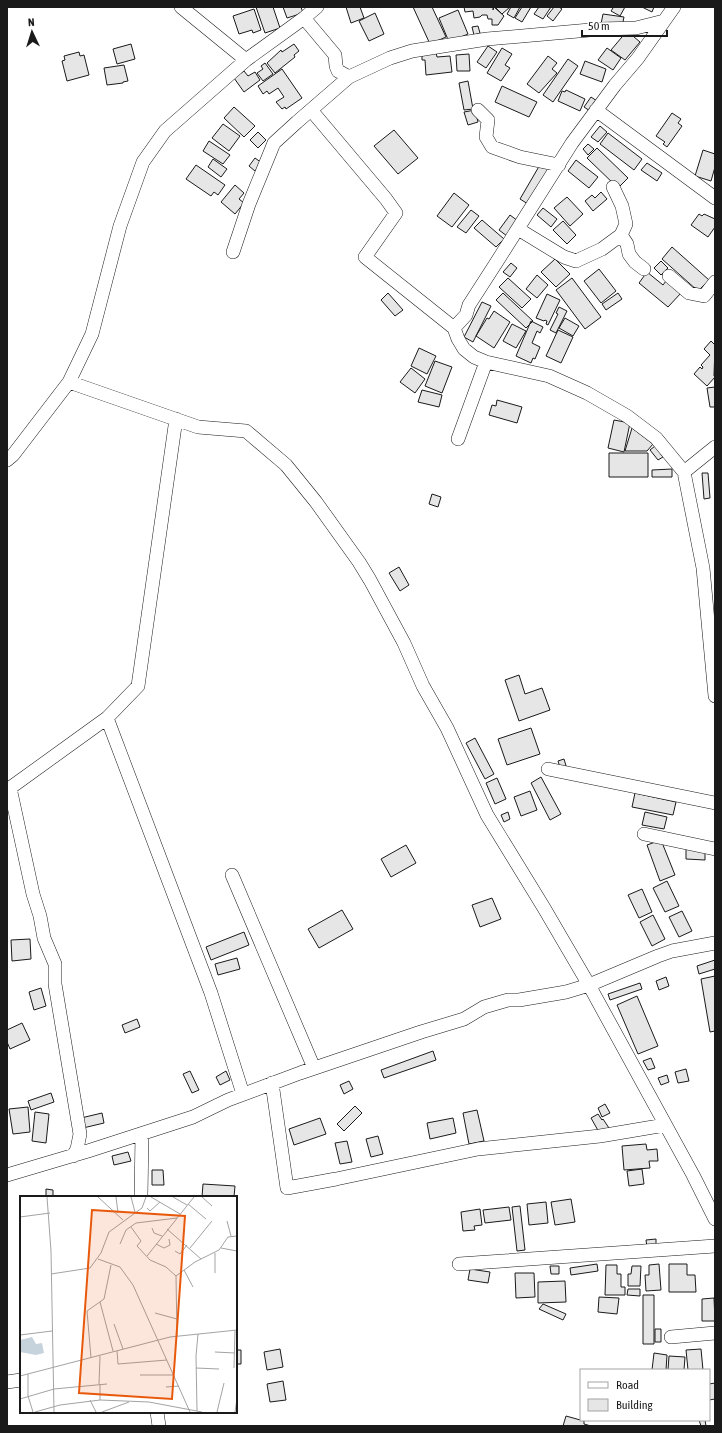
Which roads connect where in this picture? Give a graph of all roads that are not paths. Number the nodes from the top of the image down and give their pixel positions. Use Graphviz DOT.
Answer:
graph roads {
  1 [pos="180,7"];
  2 [pos="197,7"];
  3 [pos="316,7"];
  4 [pos="674,7"];
  5 [pos="304,18"];
  6 [pos="664,21"];
  7 [pos="200,23"];
  8 [pos="246,60"];
  9 [pos="349,77"];
  10 [pos="311,110"];
  11 [pos="478,110"];
  12 [pos="596,110"];
  13 [pos="559,165"];
  14 [pos="613,188"];
  15 [pos="715,198"];
  16 [pos="518,229"];
  17 [pos="621,235"];
  18 [pos="233,252"];
  19 [pos="644,269"];
  20 [pos="669,276"];
  21 [pos="715,282"];
  22 [pos="454,328"];
  23 [pos="486,362"];
  24 [pos="69,382"];
  25 [pos="176,419"];
  26 [pos="458,439"];
  27 [pos="715,447"];
  28 [pos="7,460"];
  29 [pos="684,472"];
  30 [pos="715,696"];
  31 [pos="107,718"];
  32 [pos="548,770"];
  33 [pos="715,803"];
  34 [pos="644,834"];
  35 [pos="715,849"];
  36 [pos="232,875"];
  37 [pos="715,944"];
  38 [pos="589,985"];
  39 [pos="314,1068"];
  40 [pos="272,1083"];
  41 [pos="243,1094"];
  42 [pos="665,1125"];
  43 [pos="142,1134"];
  44 [pos="73,1156"];
  45 [pos="7,1175"];
  46 [pos="141,1196"];
  47 [pos="715,1219"];
  48 [pos="715,1246"];
  49 [pos="459,1264"];
  50 [pos="715,1333"];
  51 [pos="671,1337"];
  52 [pos="20,1380"];
  53 [pos="7,1382"];
  54 [pos="157,1413"];
  55 [pos="159,1426"];
  1 -- 7 [label="street"];
  2 -- 7 [label="street"];
  3 -- 5 [label="street"];
  4 -- 6 [label="street"];
  5 -- 8 [label="street"];
  5 -- 9 [label="street"];
  6 -- 9 [label="street"];
  6 -- 12 [label="street"];
  7 -- 8 [label="street"];
  8 -- 24 [label="street"];
  9 -- 10 [label="street"];
  10 -- 18 [label="street"];
  10 -- 22 [label="street"];
  11 -- 13 [label="street"];
  12 -- 13 [label="street"];
  12 -- 15 [label="street"];
  13 -- 16 [label="street"];
  14 -- 17 [label="street"];
  16 -- 17 [label="street"];
  16 -- 22 [label="street"];
  17 -- 19 [label="street"];
  20 -- 21 [label="street"];
  22 -- 23 [label="street"];
  23 -- 26 [label="street"];
  23 -- 29 [label="street"];
  24 -- 25 [label="street"];
  24 -- 28 [label="street"];
  25 -- 31 [label="street"];
  25 -- 38 [label="street"];
  27 -- 29 [label="street"];
  29 -- 30 [label="street"];
  31 -- 41 [label="street"];
  31 -- 44 [label="street"];
  32 -- 33 [label="street"];
  34 -- 35 [label="street"];
  36 -- 39 [label="street"];
  37 -- 38 [label="street"];
  38 -- 39 [label="street"];
  38 -- 42 [label="street"];
  39 -- 40 [label="street"];
  40 -- 41 [label="street"];
  40 -- 42 [label="street"];
  41 -- 43 [label="street"];
  42 -- 47 [label="street"];
  43 -- 44 [label="street"];
  43 -- 46 [label="street"];
  44 -- 45 [label="street"];
  48 -- 49 [label="street"];
  50 -- 51 [label="street"];
  52 -- 53 [label="street"];
  54 -- 55 [label="street"];
}
